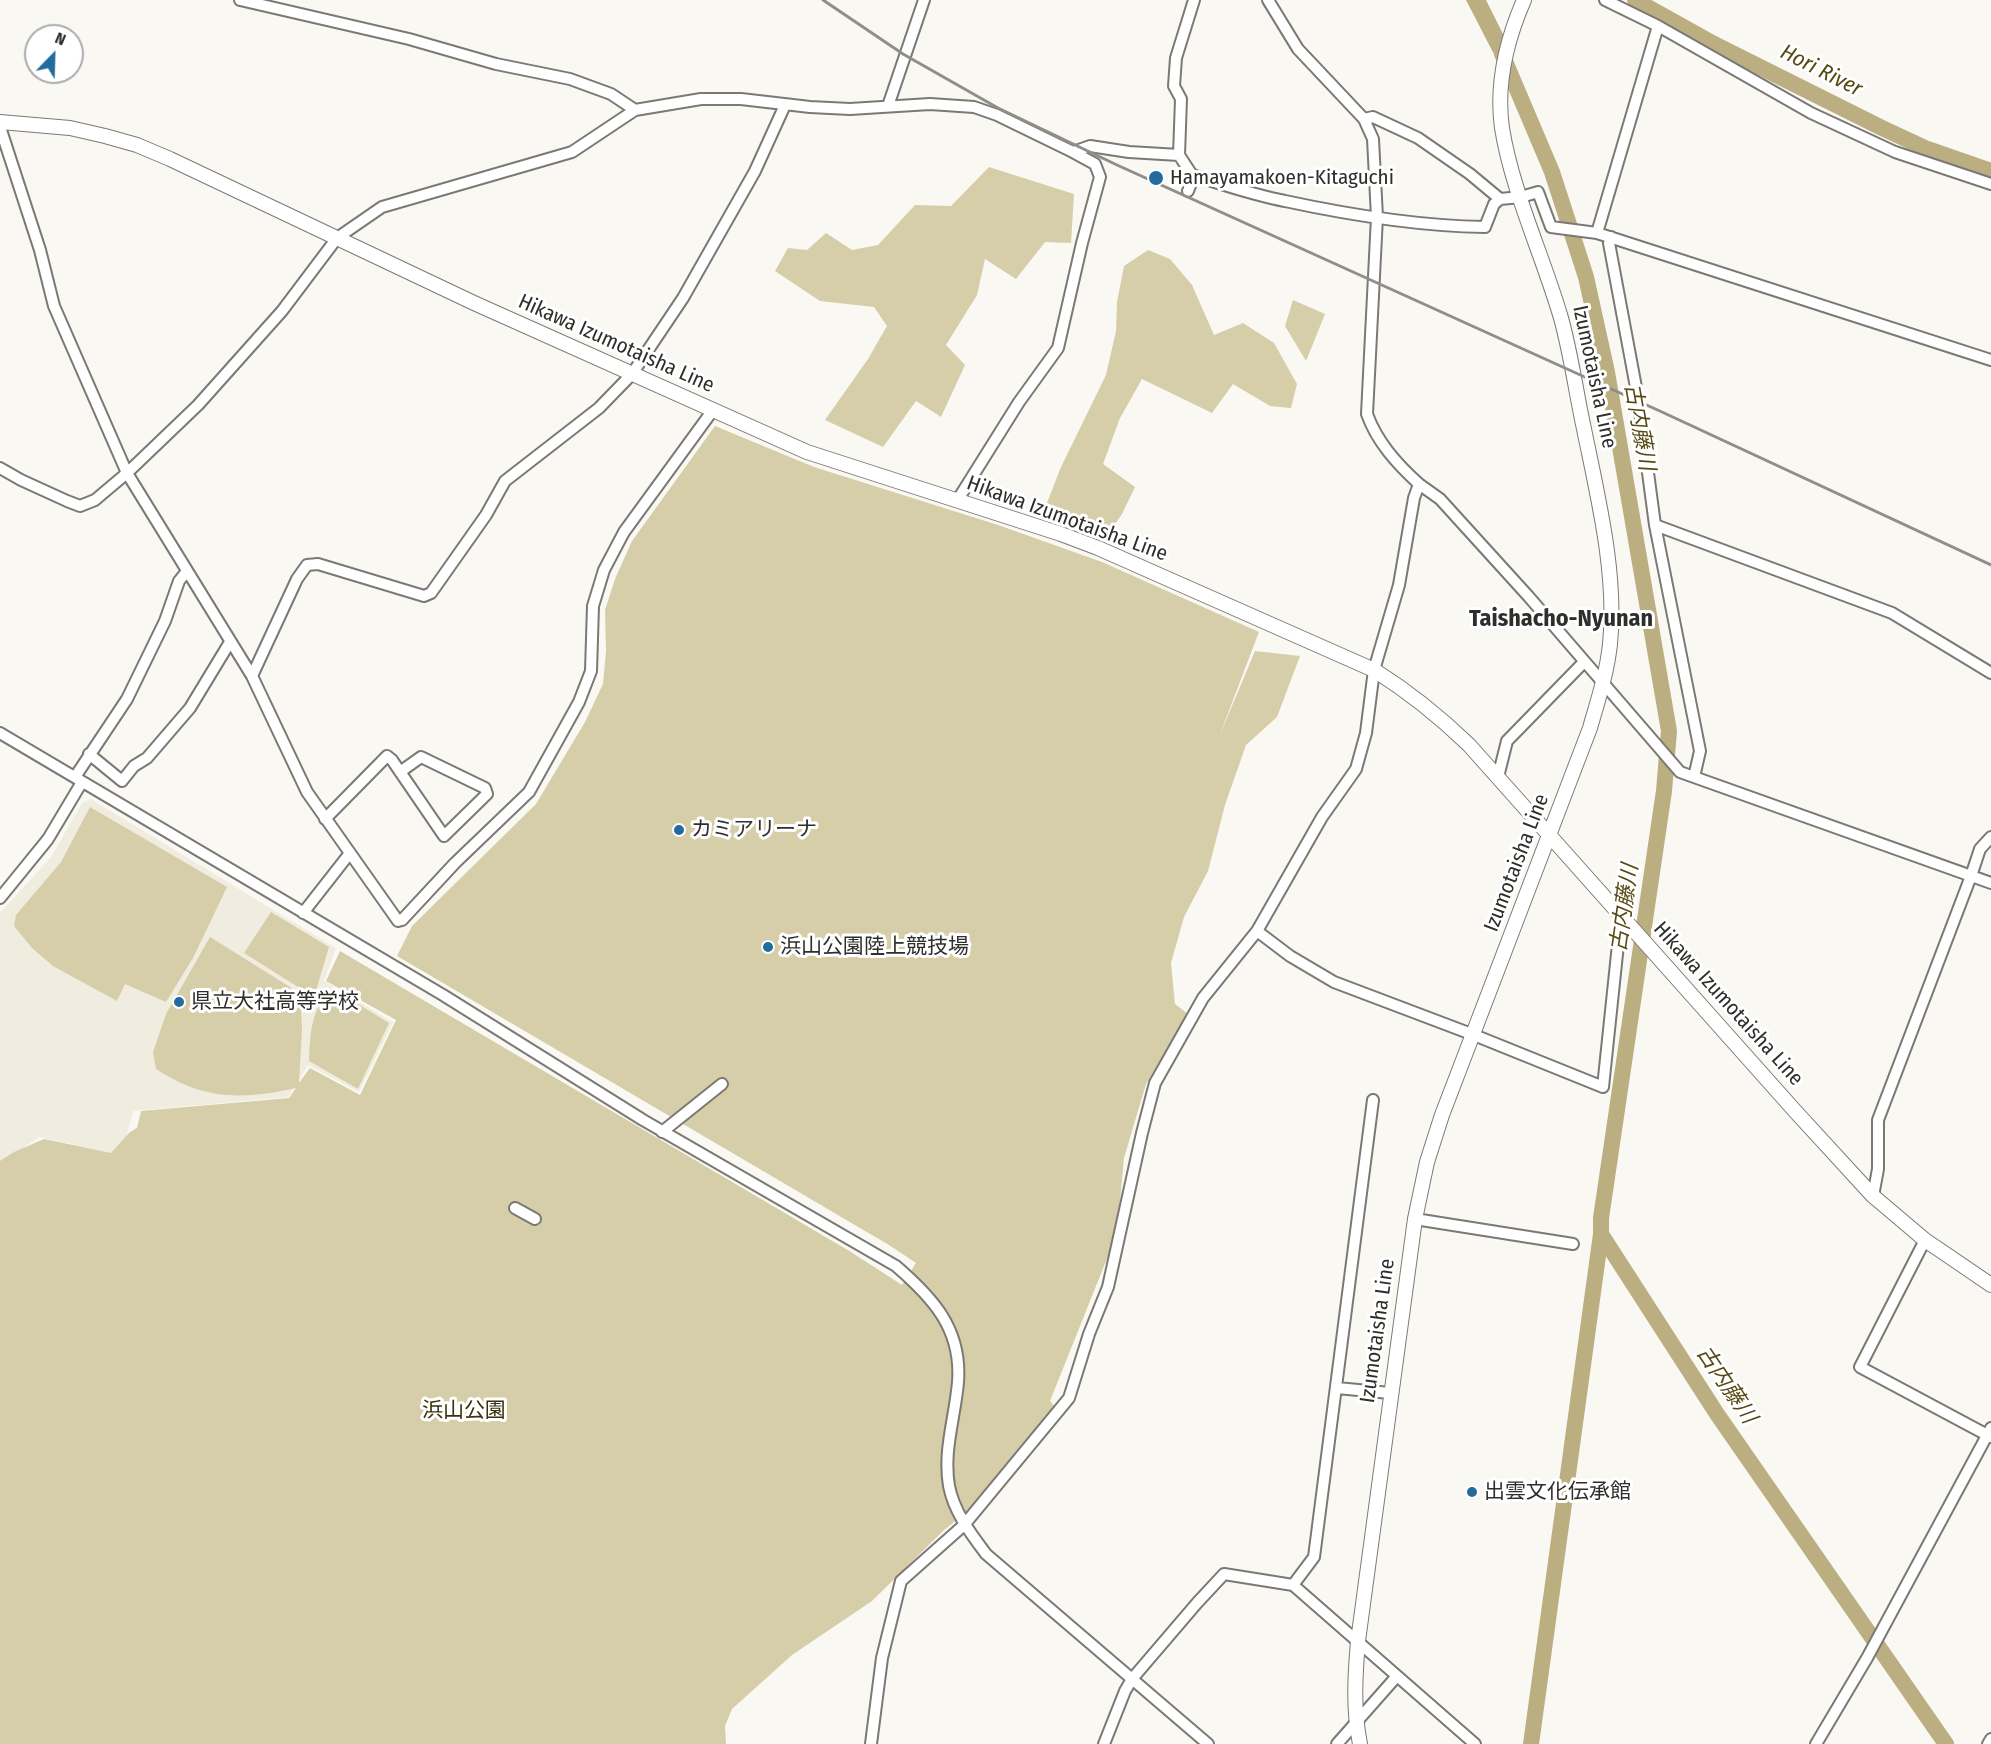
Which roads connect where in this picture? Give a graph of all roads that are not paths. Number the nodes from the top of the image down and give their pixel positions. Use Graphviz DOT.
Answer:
graph roads {
  1 [pos="240,0"];
  2 [pos="924,0"];
  3 [pos="1194,0"];
  4 [pos="1268,0"];
  5 [pos="1605,0"];
  6 [pos="281,4"];
  7 [pos="1522,5"];
  8 [pos="1658,26"];
  9 [pos="785,105"];
  10 [pos="888,106"];
  11 [pos="636,110"];
  12 [pos="1364,119"];
  13 [pos="0,124"];
  14 [pos="1073,152"];
  15 [pos="1179,155"];
  16 [pos="1194,176"];
  17 [pos="1991,184"];
  18 [pos="1188,191"];
  19 [pos="1521,197"];
  20 [pos="1500,200"];
  21 [pos="1377,217"];
  22 [pos="1591,231"];
  23 [pos="1611,237"];
  24 [pos="337,238"];
  25 [pos="1991,360"];
  26 [pos="632,374"];
  27 [pos="712,410"];
  28 [pos="0,468"];
  29 [pos="127,473"];
  30 [pos="1419,484"];
  31 [pos="957,501"];
  32 [pos="1655,525"];
  33 [pos="187,571"];
  34 [pos="230,642"];
  35 [pos="1584,662"];
  36 [pos="1374,670"];
  37 [pos="1991,673"];
  38 [pos="252,676"];
  39 [pos="1603,682"];
  40 [pos="0,733"];
  41 [pos="89,754"];
  42 [pos="400,772"];
  43 [pos="1689,775"];
  44 [pos="1498,777"];
  45 [pos="78,779"];
  46 [pos="325,819"];
  47 [pos="1550,833"];
  48 [pos="1991,837"];
  49 [pos="350,854"];
  50 [pos="1971,876"];
  51 [pos="1991,883"];
  52 [pos="0,898"];
  53 [pos="303,913"];
  54 [pos="1623,919"];
  55 [pos="1257,931"];
  56 [pos="1474,1035"];
  57 [pos="722,1084"];
  58 [pos="1373,1100"];
  59 [pos="662,1132"];
  60 [pos="1873,1196"];
  61 [pos="514,1208"];
  62 [pos="535,1219"];
  63 [pos="1415,1219"];
  64 [pos="1925,1240"];
  65 [pos="1574,1244"];
  66 [pos="1991,1285"];
  67 [pos="1337,1388"];
  68 [pos="1390,1394"];
  69 [pos="1990,1433"];
  70 [pos="964,1525"];
  71 [pos="1293,1585"];
  72 [pos="1358,1641"];
  73 [pos="1397,1676"];
  74 [pos="1132,1679"];
  75 [pos="1356,1723"];
  76 [pos="1991,1739"];
  77 [pos="871,1744"];
  78 [pos="1104,1744"];
  79 [pos="1208,1744"];
  80 [pos="1337,1744"];
  81 [pos="1360,1744"];
  82 [pos="1475,1744"];
  83 [pos="1816,1744"];
  84 [pos="1988,1744"];
  1 -- 6 [label="street"];
  2 -- 10 [label="street"];
  3 -- 15 [label="street"];
  4 -- 12 [label="street"];
  5 -- 8 [label="street"];
  6 -- 11 [label="street"];
  7 -- 19 [label="main road, Izumotaisha Line"];
  8 -- 17 [label="street"];
  8 -- 22 [label="street"];
  9 -- 10 [label="street"];
  9 -- 11 [label="street"];
  9 -- 26 [label="street"];
  10 -- 14 [label="street"];
  11 -- 24 [label="street"];
  12 -- 20 [label="street"];
  12 -- 21 [label="street"];
  13 -- 24 [label="main road, Hikawa Izumotaisha Line"];
  13 -- 29 [label="street"];
  14 -- 15 [label="street"];
  14 -- 31 [label="street"];
  15 -- 16 [label="street"];
  16 -- 18 [label="street"];
  16 -- 21 [label="street"];
  19 -- 20 [label="street"];
  19 -- 22 [label="street"];
  19 -- 39 [label="main road, Izumotaisha Line"];
  20 -- 21 [label="street"];
  21 -- 30 [label="street"];
  22 -- 23 [label="street"];
  23 -- 25 [label="street"];
  23 -- 32 [label="street"];
  24 -- 26 [label="main road, Hikawa Izumotaisha Line"];
  24 -- 29 [label="street"];
  26 -- 27 [label="main road, Hikawa Izumotaisha Line"];
  26 -- 38 [label="street"];
  27 -- 31 [label="main road, Hikawa Izumotaisha Line"];
  27 -- 49 [label="street"];
  28 -- 29 [label="street"];
  29 -- 33 [label="street"];
  30 -- 35 [label="street"];
  30 -- 36 [label="street"];
  31 -- 36 [label="main road, Hikawa Izumotaisha Line"];
  32 -- 37 [label="street"];
  32 -- 43 [label="street"];
  33 -- 34 [label="street"];
  33 -- 41 [label="street"];
  34 -- 38 [label="street"];
  34 -- 41 [label="street"];
  35 -- 39 [label="street"];
  35 -- 44 [label="street"];
  36 -- 44 [label="main road, Hikawa Izumotaisha Line"];
  36 -- 55 [label="street"];
  38 -- 46 [label="street"];
  39 -- 43 [label="street"];
  39 -- 47 [label="main road, Izumotaisha Line"];
  40 -- 45 [label="street"];
  41 -- 45 [label="street"];
  42 -- 42 [label="street"];
  42 -- 46 [label="street"];
  43 -- 50 [label="street"];
  44 -- 47 [label="main road, Hikawa Izumotaisha Line"];
  45 -- 52 [label="street"];
  45 -- 53 [label="street"];
  46 -- 49 [label="street"];
  47 -- 54 [label="main road, Hikawa Izumotaisha Line"];
  47 -- 56 [label="main road, Izumotaisha Line"];
  48 -- 50 [label="street"];
  49 -- 53 [label="street"];
  50 -- 51 [label="street"];
  50 -- 60 [label="street"];
  53 -- 59 [label="street"];
  54 -- 56 [label="street"];
  54 -- 60 [label="main road, Hikawa Izumotaisha Line"];
  55 -- 56 [label="street"];
  55 -- 70 [label="street"];
  56 -- 63 [label="main road, Izumotaisha Line"];
  57 -- 59 [label="street"];
  58 -- 67 [label="street"];
  59 -- 70 [label="street"];
  60 -- 64 [label="main road, Hikawa Izumotaisha Line"];
  61 -- 62 [label="street"];
  63 -- 65 [label="street"];
  63 -- 68 [label="main road, Izumotaisha Line"];
  64 -- 66 [label="main road, Hikawa Izumotaisha Line"];
  64 -- 69 [label="street"];
  67 -- 68 [label="street"];
  67 -- 71 [label="street"];
  68 -- 72 [label="main road, Izumotaisha Line"];
  69 -- 83 [label="street"];
  70 -- 74 [label="street"];
  70 -- 77 [label="street"];
  71 -- 72 [label="street"];
  71 -- 74 [label="street"];
  72 -- 73 [label="street"];
  72 -- 75 [label="main road, Izumotaisha Line"];
  73 -- 75 [label="street"];
  73 -- 82 [label="street"];
  74 -- 78 [label="street"];
  74 -- 79 [label="street"];
  75 -- 80 [label="street"];
  75 -- 81 [label="main road, Izumotaisha Line"];
  76 -- 84 [label="street"];
}
